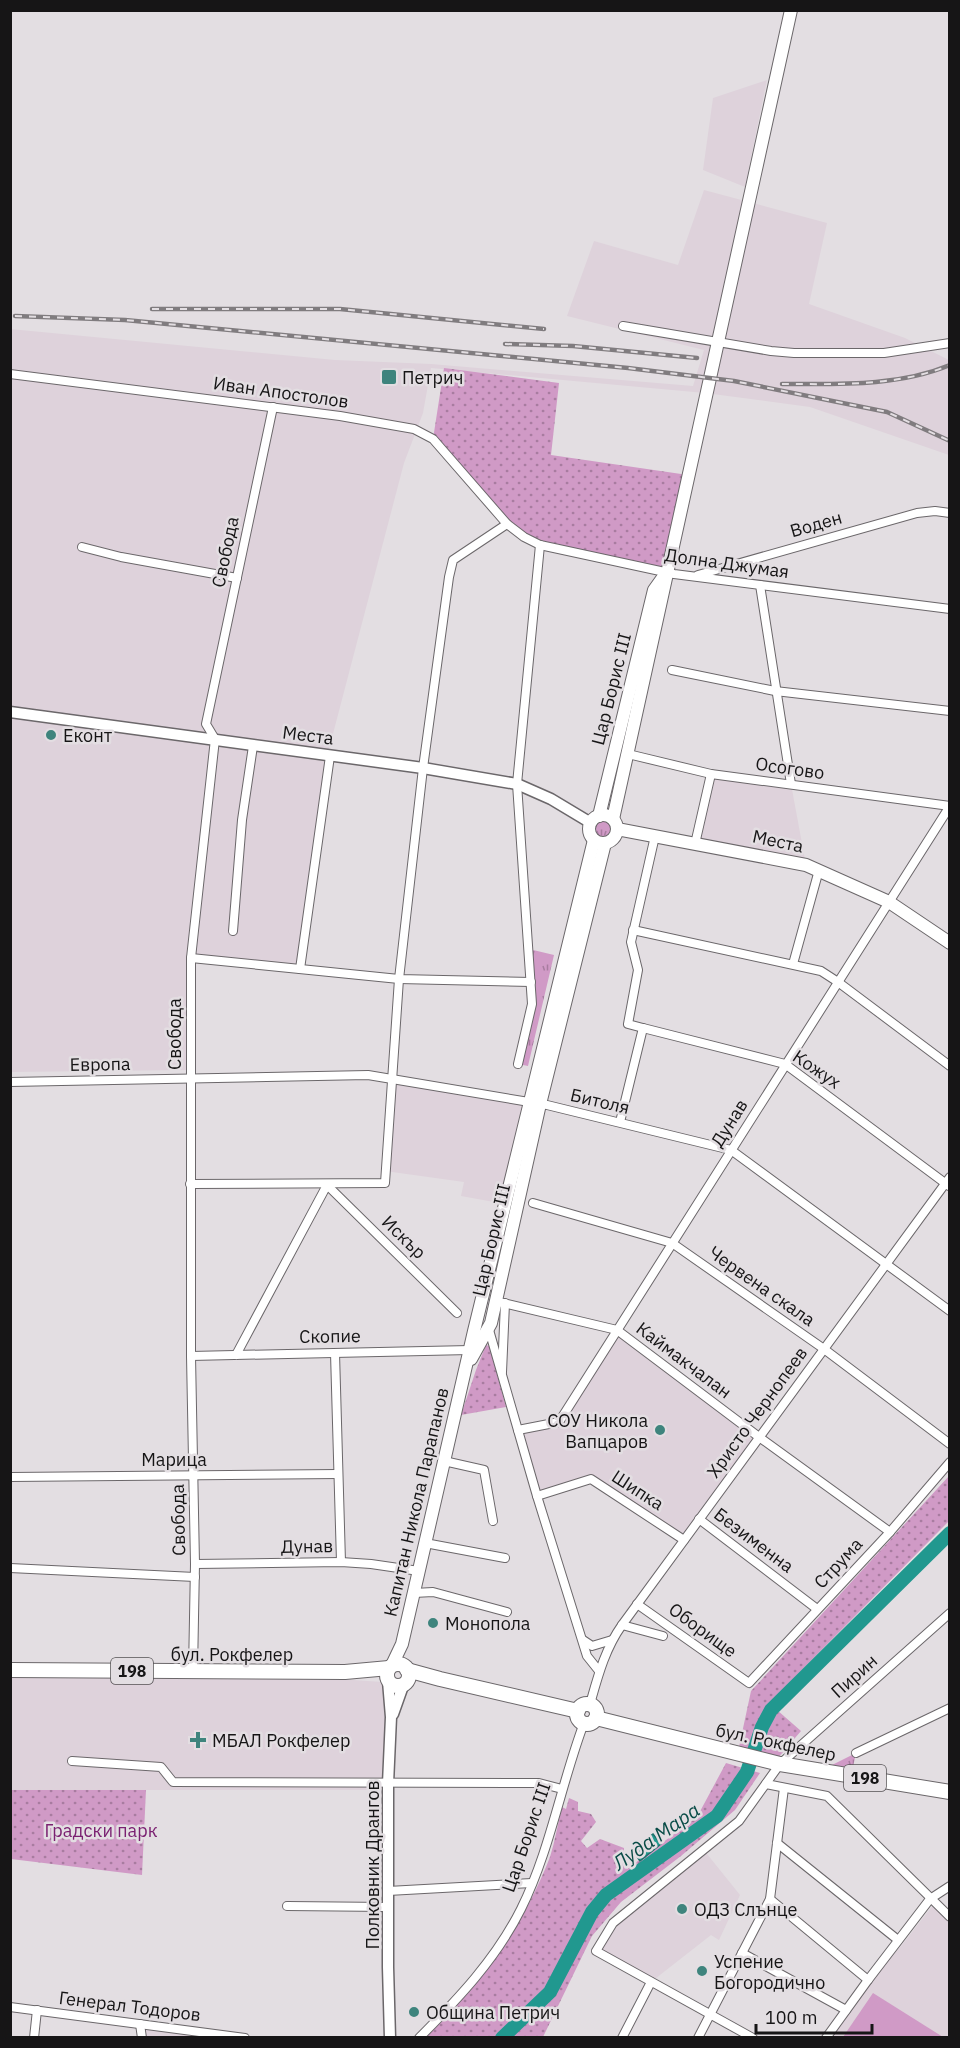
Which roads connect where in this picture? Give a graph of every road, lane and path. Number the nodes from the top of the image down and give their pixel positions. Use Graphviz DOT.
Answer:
graph roads {
  1 [pos="791,10"];
  2 [pos="623,326"];
  3 [pos="718,341"];
  4 [pos="950,343"];
  5 [pos="10,374"];
  6 [pos="273,407"];
  7 [pos="950,513"];
  8 [pos="507,524"];
  9 [pos="540,545"];
  10 [pos="82,547"];
  11 [pos="666,573"];
  12 [pos="693,577"];
  13 [pos="237,579"];
  14 [pos="760,585"];
  15 [pos="950,609"];
  16 [pos="672,670"];
  17 [pos="775,691"];
  18 [pos="950,711"];
  19 [pos="10,712"];
  20 [pos="215,740"];
  21 [pos="253,746"];
  22 [pos="628,754"];
  23 [pos="330,756"];
  24 [pos="423,768"];
  25 [pos="711,774"];
  26 [pos="517,784"];
  27 [pos="791,784"];
  28 [pos="949,811"];
  29 [pos="595,820"];
  30 [pos="615,824"];
  31 [pos="655,836"];
  32 [pos="600,841"];
  33 [pos="696,844"];
  34 [pos="819,870"];
  35 [pos="889,902"];
  36 [pos="633,930"];
  37 [pos="233,931"];
  38 [pos="950,943"];
  39 [pos="190,958"];
  40 [pos="792,964"];
  41 [pos="300,969"];
  42 [pos="399,979"];
  43 [pos="531,981"];
  44 [pos="838,982"];
  45 [pos="643,1028"];
  46 [pos="518,1064"];
  47 [pos="785,1064"];
  48 [pos="950,1066"];
  49 [pos="391,1077"];
  50 [pos="190,1080"];
  51 [pos="10,1082"];
  52 [pos="535,1103"];
  53 [pos="620,1122"];
  54 [pos="731,1150"];
  55 [pos="948,1182"];
  56 [pos="190,1184"];
  57 [pos="327,1185"];
  58 [pos="532,1203"];
  59 [pos="672,1243"];
  60 [pos="886,1264"];
  61 [pos="500,1302"];
  62 [pos="950,1311"];
  63 [pos="457,1313"];
  64 [pos="477,1320"];
  65 [pos="490,1327"];
  66 [pos="616,1330"];
  67 [pos="824,1349"];
  68 [pos="470,1350"];
  69 [pos="335,1353"];
  70 [pos="236,1355"];
  71 [pos="191,1356"];
  72 [pos="465,1368"];
  73 [pos="502,1378"];
  74 [pos="518,1430"];
  75 [pos="759,1437"];
  76 [pos="950,1444"];
  77 [pos="444,1461"];
  78 [pos="950,1462"];
  79 [pos="338,1474"];
  80 [pos="194,1476"];
  81 [pos="10,1477"];
  82 [pos="537,1496"];
  83 [pos="699,1520"];
  84 [pos="493,1521"];
  85 [pos="890,1532"];
  86 [pos="684,1540"];
  87 [pos="426,1543"];
  88 [pos="505,1558"];
  89 [pos="341,1562"];
  90 [pos="195,1564"];
  91 [pos="10,1568"];
  92 [pos="419,1571"];
  93 [pos="195,1577"];
  94 [pos="414,1593"];
  95 [pos="637,1604"];
  96 [pos="817,1609"];
  97 [pos="507,1612"];
  98 [pos="950,1613"];
  99 [pos="622,1625"];
  100 [pos="663,1636"];
  101 [pos="583,1640"];
  102 [pos="612,1640"];
  103 [pos="10,1670"];
  104 [pos="193,1671"];
  105 [pos="599,1671"];
  106 [pos="398,1674"];
  107 [pos="749,1683"];
  108 [pos="950,1708"];
  109 [pos="587,1714"];
  110 [pos="392,1717"];
  111 [pos="856,1753"];
  112 [pos="72,1761"];
  113 [pos="780,1764"];
  114 [pos="388,1784"];
  115 [pos="766,1784"];
  116 [pos="784,1788"];
  117 [pos="562,1789"];
  118 [pos="950,1792"];
  119 [pos="777,1843"];
  120 [pos="532,1883"];
  121 [pos="950,1886"];
  122 [pos="388,1891"];
  123 [pos="770,1899"];
  124 [pos="930,1899"];
  125 [pos="287,1906"];
  126 [pos="388,1907"];
  127 [pos="950,1917"];
  128 [pos="898,1940"];
  129 [pos="742,1953"];
  130 [pos="868,1980"];
  131 [pos="651,1982"];
  132 [pos="10,2007"];
  133 [pos="37,2010"];
  134 [pos="846,2010"];
  135 [pos="389,2013"];
  136 [pos="710,2014"];
  137 [pos="140,2024"];
  138 [pos="34,2037"];
  139 [pos="142,2037"];
  140 [pos="245,2037"];
  141 [pos="390,2037"];
  142 [pos="399,2037"];
  143 [pos="419,2037"];
  144 [pos="622,2037"];
  145 [pos="699,2037"];
  146 [pos="753,2037"];
  147 [pos="826,2037"];
  1 -- 3 [label="main road, Цар Борис III"];
  2 -- 3 [label="street"];
  3 -- 4 [label="street"];
  3 -- 11 [label="main road, Цар Борис III"];
  5 -- 6 [label="street, Иван Апостолов"];
  6 -- 8 [label="street, Иван Апостолов"];
  6 -- 13 [label="street, Свобода"];
  7 -- 12 [label="street, Воден"];
  8 -- 9 [label="street, Долна Джумая"];
  8 -- 24 [label="street"];
  9 -- 11 [label="street, Долна Джумая"];
  9 -- 26 [label="street"];
  10 -- 13 [label="street"];
  11 -- 12 [label="street, Долна Джумая"];
  11 -- 22 [label="main road, Цар Борис III"];
  11 -- 29 [label="main road, Цар Борис III"];
  12 -- 14 [label="street, Долна Джумая"];
  13 -- 20 [label="street, Свобода"];
  14 -- 15 [label="street, Долна Джумая"];
  14 -- 17 [label="street"];
  16 -- 17 [label="street"];
  17 -- 18 [label="street"];
  17 -- 27 [label="street"];
  19 -- 20 [label="street, Места"];
  20 -- 21 [label="street, Места"];
  20 -- 39 [label="street, Свобода"];
  21 -- 23 [label="street, Места"];
  21 -- 37 [label="street"];
  22 -- 25 [label="street, Осогово"];
  22 -- 30 [label="main road, Цар Борис III"];
  23 -- 24 [label="street, Места"];
  23 -- 41 [label="street"];
  24 -- 26 [label="street, Места"];
  24 -- 42 [label="street"];
  25 -- 27 [label="street, Осогово"];
  25 -- 33 [label="street"];
  26 -- 29 [label="street, Места"];
  26 -- 43 [label="street"];
  27 -- 28 [label="street, Осогово"];
  28 -- 35 [label="street, Дунав"];
  29 -- 30 [label="main road"];
  29 -- 32 [label="main road"];
  30 -- 31 [label="main road, Места"];
  30 -- 32 [label="main road"];
  31 -- 33 [label="main road, Места"];
  31 -- 36 [label="street"];
  32 -- 52 [label="main road, Цар Борис III"];
  33 -- 34 [label="main road, Места"];
  34 -- 35 [label="main road, Места"];
  34 -- 40 [label="street"];
  35 -- 38 [label="main road, Места"];
  35 -- 44 [label="street, Дунав"];
  36 -- 40 [label="street"];
  36 -- 45 [label="street"];
  39 -- 41 [label="street"];
  39 -- 50 [label="street, Свобода"];
  40 -- 44 [label="street"];
  41 -- 42 [label="street"];
  42 -- 43 [label="street"];
  42 -- 49 [label="street"];
  43 -- 46 [label="street"];
  44 -- 47 [label="street, Дунав"];
  44 -- 48 [label="street"];
  45 -- 47 [label="street, Кожух"];
  45 -- 53 [label="street"];
  47 -- 54 [label="street, Дунав"];
  47 -- 55 [label="street, Кожух"];
  49 -- 50 [label="street, Битоля"];
  49 -- 52 [label="street, Битоля"];
  49 -- 57 [label="street"];
  50 -- 51 [label="street, Европа"];
  50 -- 56 [label="street, Свобода"];
  52 -- 53 [label="street, Битоля"];
  52 -- 61 [label="main road, Цар Борис III"];
  52 -- 64 [label="main road, Цар Борис III"];
  53 -- 54 [label="street, Битоля"];
  54 -- 59 [label="street, Дунав"];
  54 -- 60 [label="street, Битоля"];
  55 -- 60 [label="street, Христо Чернопеев"];
  56 -- 57 [label="street"];
  56 -- 71 [label="street, Свобода"];
  57 -- 63 [label="street, Искър"];
  57 -- 70 [label="street"];
  58 -- 59 [label="street, Червена скала"];
  59 -- 66 [label="street, Дунав"];
  59 -- 67 [label="street, Червена скала"];
  60 -- 62 [label="street, Битоля"];
  60 -- 67 [label="street, Христо Чернопеев"];
  61 -- 65 [label="main road, Цар Борис III"];
  61 -- 66 [label="street, Каймакчалан"];
  61 -- 73 [label="street"];
  64 -- 65 [label="main road"];
  64 -- 68 [label="main road, Капитан Никола Парапанов"];
  65 -- 72 [label="main road, Капитан Никола Парапанов"];
  65 -- 73 [label="street, Цар Борис III"];
  66 -- 74 [label="street, Дунав"];
  66 -- 75 [label="street, Каймакчалан"];
  67 -- 75 [label="street, Христо Чернопеев"];
  67 -- 76 [label="street, Червена скала"];
  68 -- 69 [label="street, Скопие"];
  68 -- 72 [label="main road, Капитан Никола Парапанов"];
  69 -- 70 [label="street, Скопие"];
  69 -- 79 [label="street"];
  70 -- 71 [label="street, Скопие"];
  71 -- 80 [label="street, Свобода"];
  72 -- 77 [label="main road, Капитан Никола Парапанов"];
  73 -- 74 [label="street, Цар Борис III"];
  74 -- 82 [label="street, Цар Борис III"];
  75 -- 83 [label="street, Христо Чернопеев"];
  75 -- 85 [label="street, Каймакчалан"];
  77 -- 84 [label="street"];
  77 -- 87 [label="main road, Капитан Никола Парапанов"];
  78 -- 85 [label="street, Струма"];
  79 -- 80 [label="street, Марица"];
  79 -- 89 [label="street"];
  80 -- 81 [label="street, Марица"];
  80 -- 90 [label="street, Свобода"];
  82 -- 86 [label="street, Шипка"];
  82 -- 101 [label="street, Цар Борис III"];
  83 -- 86 [label="street, Христо Чернопеев"];
  83 -- 96 [label="street, Безименна"];
  85 -- 96 [label="street, Струма"];
  86 -- 95 [label="street, Христо Чернопеев"];
  87 -- 88 [label="street"];
  87 -- 92 [label="main road, Капитан Никола Парапанов"];
  89 -- 90 [label="street, Дунав"];
  89 -- 92 [label="street, Дунав"];
  90 -- 93 [label="street, Свобода"];
  91 -- 93 [label="street"];
  92 -- 94 [label="main road, Капитан Никола Парапанов"];
  93 -- 104 [label="street, Свобода"];
  94 -- 97 [label="street"];
  94 -- 106 [label="main road, Капитан Никола Парапанов"];
  95 -- 99 [label="street, Христо Чернопеев"];
  95 -- 107 [label="street, Оборище"];
  96 -- 107 [label="street, Струма"];
  98 -- 113 [label="street, Пирин"];
  99 -- 100 [label="street"];
  99 -- 102 [label="street, Христо Чернопеев"];
  101 -- 102 [label="street"];
  101 -- 105 [label="street, Цар Борис III"];
  102 -- 105 [label="street, Христо Чернопеев"];
  103 -- 104 [label="main road, бул. Рокфелер / 198"];
  104 -- 106 [label="main road, бул. Рокфелер / 198"];
  105 -- 109 [label="street, Цар Борис III"];
  106 -- 109 [label="main road, бул. Рокфелер / 198"];
  106 -- 110 [label="street, Полковник Дрангов"];
  106 -- 110 [label="street, Полковник Дрангов"];
  108 -- 111 [label="street"];
  109 -- 113 [label="main road, бул. Рокфелер / 198"];
  109 -- 117 [label="street, Цар Борис III"];
  110 -- 114 [label="street, Полковник Дрангов"];
  112 -- 114 [label="street"];
  113 -- 115 [label="street, Пирин"];
  113 -- 118 [label="main road, бул. Рокфелер / 198"];
  114 -- 117 [label="street"];
  114 -- 122 [label="street, Полковник Дрангов"];
  115 -- 116 [label="street"];
  115 -- 131 [label="street, Пирин"];
  116 -- 119 [label="street"];
  116 -- 124 [label="street"];
  117 -- 120 [label="street, Цар Борис III"];
  119 -- 123 [label="street"];
  119 -- 128 [label="street"];
  120 -- 122 [label="street"];
  120 -- 143 [label="street, Цар Борис III"];
  121 -- 124 [label="street"];
  122 -- 126 [label="street, Полковник Дрангов"];
  123 -- 129 [label="street"];
  123 -- 130 [label="street"];
  124 -- 127 [label="street"];
  124 -- 128 [label="street"];
  125 -- 126 [label="street"];
  126 -- 135 [label="street, Полковник Дрангов"];
  128 -- 130 [label="street"];
  129 -- 134 [label="street"];
  129 -- 136 [label="street"];
  130 -- 134 [label="street"];
  131 -- 136 [label="street"];
  131 -- 144 [label="street"];
  132 -- 133 [label="street, Генерал Тодоров"];
  133 -- 137 [label="street, Генерал Тодоров"];
  133 -- 138 [label="street"];
  134 -- 147 [label="street"];
  135 -- 141 [label="street, Полковник Дрангов"];
  135 -- 142 [label="street, Полковник Дрангов"];
  136 -- 145 [label="street"];
  136 -- 146 [label="street"];
  137 -- 139 [label="street"];
  137 -- 140 [label="street, Генерал Тодоров"];
}
